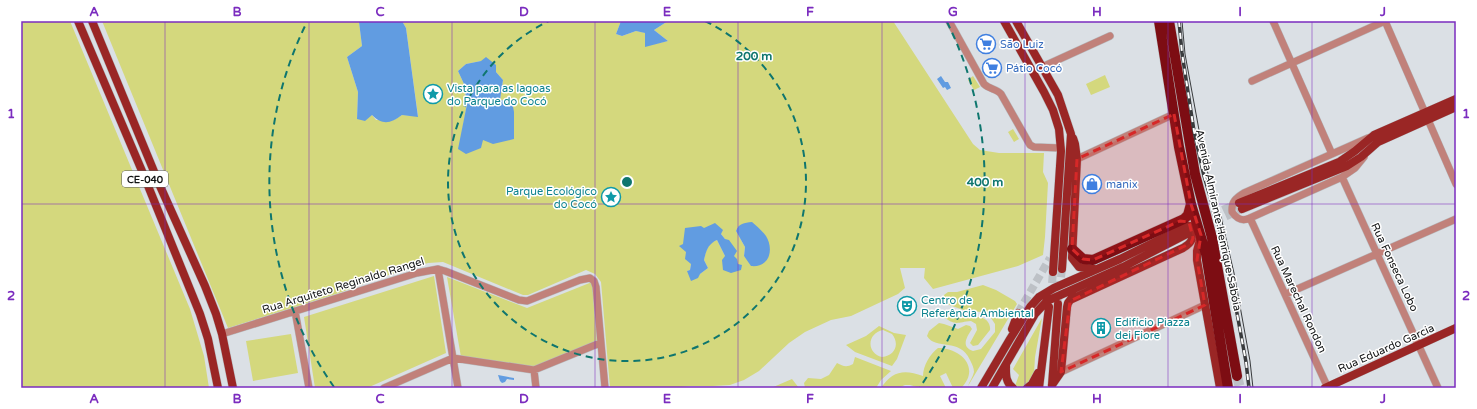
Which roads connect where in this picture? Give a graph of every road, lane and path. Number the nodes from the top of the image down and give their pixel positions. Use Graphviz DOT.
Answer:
graph roads {
  1 [pos="78,21"];
  2 [pos="92,21"];
  3 [pos="949,21"];
  4 [pos="1004,21"];
  5 [pos="1016,21"];
  6 [pos="1159,21"];
  7 [pos="1169,21"];
  8 [pos="1273,21"];
  9 [pos="1385,21"];
  10 [pos="1110,36"];
  11 [pos="1292,63"];
  12 [pos="1042,67"];
  13 [pos="1252,81"];
  14 [pos="1456,99"];
  15 [pos="1456,107"];
  16 [pos="1174,114"];
  17 [pos="1426,116"];
  18 [pos="1071,134"];
  19 [pos="1374,135"];
  20 [pos="1061,148"];
  21 [pos="1372,148"];
  22 [pos="1332,154"];
  23 [pos="1077,159"];
  24 [pos="142,171"];
  25 [pos="1342,177"];
  26 [pos="1456,184"];
  27 [pos="166,200"];
  28 [pos="1190,204"];
  29 [pos="1250,218"];
  30 [pos="1456,219"];
  31 [pos="165,227"];
  32 [pos="1184,227"];
  33 [pos="1201,235"];
  34 [pos="186,245"];
  35 [pos="1054,247"];
  36 [pos="1183,248"];
  37 [pos="1072,249"];
  38 [pos="1197,251"];
  39 [pos="1377,255"];
  40 [pos="1050,258"];
  41 [pos="1099,268"];
  42 [pos="438,269"];
  43 [pos="1062,269"];
  44 [pos="1134,270"];
  45 [pos="1053,272"];
  46 [pos="1095,279"];
  47 [pos="1084,284"];
  48 [pos="1286,294"];
  49 [pos="1072,299"];
  50 [pos="1058,304"];
  51 [pos="1205,305"];
  52 [pos="1049,307"];
  53 [pos="296,311"];
  54 [pos="1018,313"];
  55 [pos="1456,328"];
  56 [pos="222,334"];
  57 [pos="1010,339"];
  58 [pos="600,343"];
  59 [pos="1419,345"];
  60 [pos="1043,357"];
  61 [pos="452,358"];
  62 [pos="1006,365"];
  63 [pos="534,370"];
  64 [pos="1061,372"];
  65 [pos="1237,376"];
  66 [pos="1052,386"];
  67 [pos="218,388"];
  68 [pos="233,388"];
  69 [pos="309,388"];
  70 [pos="384,388"];
  71 [pos="458,388"];
  72 [pos="536,388"];
  73 [pos="604,388"];
  74 [pos="981,388"];
  75 [pos="992,388"];
  76 [pos="1012,388"];
  77 [pos="1028,388"];
  78 [pos="1039,388"];
  79 [pos="1220,388"];
  80 [pos="1228,388"];
  81 [pos="1326,388"];
  82 [pos="1438,388"];
  1 -- 24 [label="main road, CE-040"];
  2 -- 27 [label="main road, CE-040"];
  3 -- 20 [label="street"];
  4 -- 20 [label="main road"];
  5 -- 12 [label="main road"];
  6 -- 16 [label="highway, Avenida Almirante Henrique Sabóia"];
  7 -- 65 [label="highway, Avenida Almirante Henrique Sabóia"];
  8 -- 11 [label="street"];
  9 -- 11 [label="street"];
  9 -- 17 [label="street"];
  10 -- 12 [label="street"];
  11 -- 13 [label="street"];
  11 -- 22 [label="street"];
  12 -- 18 [label="main road"];
  14 -- 17 [label="main road"];
  15 -- 17 [label="main road"];
  16 -- 23 [label="street"];
  16 -- 28 [label="highway, Avenida Almirante Henrique Sabóia"];
  17 -- 19 [label="main road"];
  17 -- 21 [label="main road"];
  17 -- 26 [label="street"];
  18 -- 23 [label="main road"];
  18 -- 43 [label="main road"];
  19 -- 21 [label="main road"];
  19 -- 22 [label="street"];
  20 -- 35 [label="main road"];
  21 -- 25 [label="street"];
  22 -- 29 [label="street"];
  23 -- 37 [label="main road"];
  24 -- 27 [label="main road"];
  24 -- 31 [label="main road, CE-040"];
  25 -- 29 [label="street"];
  25 -- 39 [label="street, Rua Fonseca Lobo"];
  27 -- 34 [label="main road, CE-040"];
  28 -- 32 [label="highway"];
  28 -- 33 [label="highway, Avenida Almirante Henrique Sabóia"];
  29 -- 48 [label="street, Rua Marechal Rondon"];
  30 -- 39 [label="street"];
  31 -- 34 [label="main road"];
  31 -- 67 [label="main road, CE-040"];
  32 -- 36 [label="main road"];
  32 -- 37 [label="highway"];
  32 -- 41 [label="main road"];
  32 -- 46 [label="main road"];
  33 -- 38 [label="main road, Avenida Almirante Henrique Sabóia"];
  33 -- 80 [label="highway, Avenida Almirante Henrique Sabóia"];
  34 -- 56 [label="main road, CE-040"];
  35 -- 40 [label="main road"];
  35 -- 45 [label="main road"];
  36 -- 38 [label="main road"];
  36 -- 44 [label="main road"];
  37 -- 41 [label="main road"];
  38 -- 51 [label="main road, Avenida Almirante Henrique Sabóia"];
  39 -- 48 [label="street"];
  39 -- 59 [label="street, Rua Fonseca Lobo"];
  41 -- 57 [label="main road"];
  42 -- 53 [label="street, Rua Arquiteto Reginaldo Rangel"];
  42 -- 58 [label="street, Rua Arquiteto Reginaldo Rangel"];
  42 -- 61 [label="street"];
  44 -- 46 [label="main road"];
  44 -- 49 [label="main road"];
  46 -- 47 [label="main road"];
  47 -- 49 [label="main road"];
  47 -- 62 [label="main road"];
  48 -- 81 [label="street, Rua Marechal Rondon"];
  49 -- 64 [label="main road"];
  50 -- 66 [label="main road"];
  51 -- 64 [label="street"];
  51 -- 79 [label="main road, Avenida Almirante Henrique Sabóia"];
  52 -- 60 [label="main road"];
  53 -- 56 [label="street, Rua Arquiteto Reginaldo Rangel"];
  53 -- 69 [label="street"];
  54 -- 57 [label="main road"];
  55 -- 59 [label="main road, Rua Eduardo Garcia"];
  56 -- 68 [label="main road, CE-040"];
  57 -- 74 [label="main road"];
  58 -- 63 [label="street"];
  58 -- 73 [label="street, Rua Arquiteto Reginaldo Rangel"];
  59 -- 81 [label="main road, Rua Eduardo Garcia"];
  59 -- 82 [label="street, Rua Fonseca Lobo"];
  60 -- 77 [label="main road"];
  60 -- 78 [label="main road"];
  61 -- 63 [label="street"];
  61 -- 70 [label="street"];
  61 -- 71 [label="street"];
  62 -- 75 [label="main road"];
  62 -- 76 [label="main road"];
  63 -- 72 [label="street"];
  64 -- 66 [label="main road"];
}
